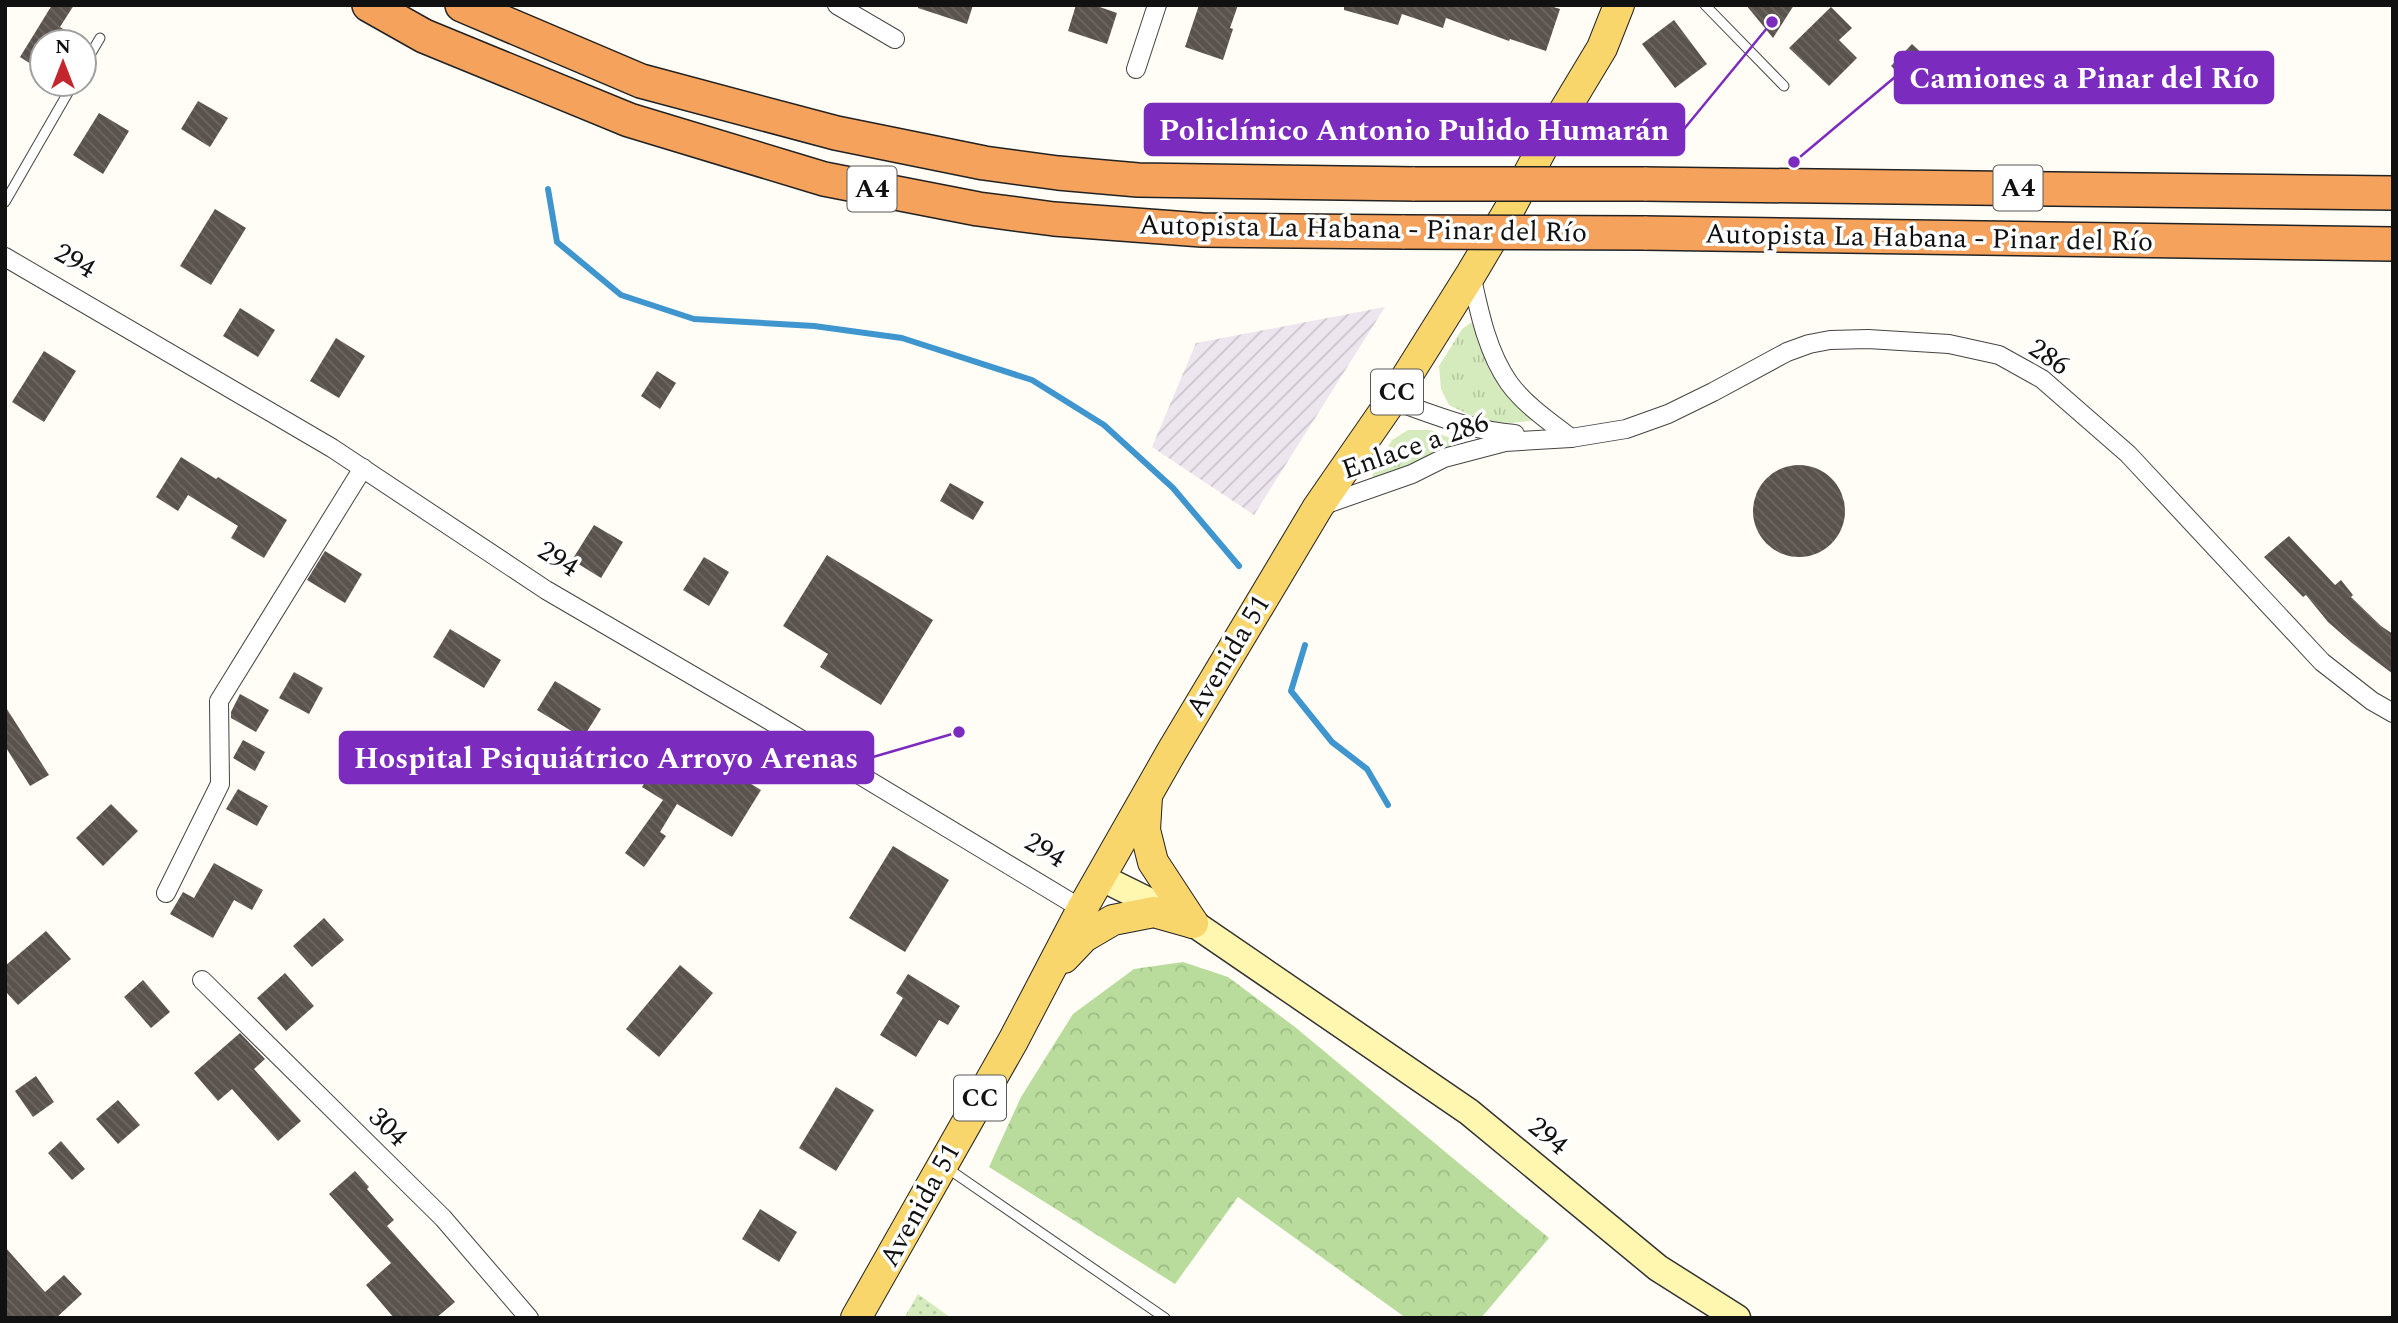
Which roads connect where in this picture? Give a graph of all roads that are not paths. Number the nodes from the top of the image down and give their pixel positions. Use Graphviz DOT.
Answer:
graph roads {
  1 [pos="369,5"];
  2 [pos="462,5"];
  3 [pos="837,5"];
  4 [pos="1157,5"];
  5 [pos="1619,5"];
  6 [pos="1705,5"];
  7 [pos="100,38"];
  8 [pos="895,39"];
  9 [pos="98,41"];
  10 [pos="1136,69"];
  11 [pos="1784,86"];
  12 [pos="65,98"];
  13 [pos="1652,184"];
  14 [pos="2393,193"];
  15 [pos="5,202"];
  16 [pos="1653,234"];
  17 [pos="2393,244"];
  18 [pos="5,257"];
  19 [pos="1471,274"];
  20 [pos="1392,400"];
  21 [pos="1571,438"];
  22 [pos="363,468"];
  23 [pos="1318,507"];
  24 [pos="2393,713"];
  25 [pos="1147,795"];
  26 [pos="1100,877"];
  27 [pos="166,893"];
  28 [pos="1082,909"];
  29 [pos="1193,923"];
  30 [pos="1046,976"];
  31 [pos="202,981"];
  32 [pos="942,1165"];
  33 [pos="1726,1314"];
  34 [pos="529,1318"];
  35 [pos="856,1318"];
  36 [pos="1165,1318"];
  1 -- 16 [label="highway, Autopista La Habana - Pinar del Río / A4, bridge"];
  2 -- 13 [label="highway, Autopista La Habana - Pinar del Río / A4, bridge"];
  3 -- 8 [label="street"];
  4 -- 10 [label="street"];
  5 -- 19 [label="main road, Avenida 51 / CC"];
  6 -- 11 [label="lane"];
  7 -- 9 [label="lane"];
  12 -- 15 [label="lane"];
  13 -- 14 [label="highway, Autopista La Habana - Pinar del Río / A4"];
  13 -- 16 [label="highway"];
  16 -- 17 [label="highway, Autopista La Habana - Pinar del Río / A4"];
  18 -- 22 [label="street, 294"];
  19 -- 20 [label="main road, Avenida 51 / CC"];
  19 -- 21 [label="street, Enlace a 286"];
  20 -- 21 [label="street, Enlace a 286"];
  20 -- 23 [label="main road, Avenida 51 / CC"];
  21 -- 23 [label="street, Enlace a 286"];
  21 -- 24 [label="street, 286"];
  22 -- 27 [label="street"];
  22 -- 28 [label="street, 294"];
  23 -- 25 [label="main road, Avenida 51 / CC"];
  25 -- 26 [label="main road, Avenida 51 / CC"];
  25 -- 29 [label="main road"];
  26 -- 28 [label="main road, Avenida 51 / CC"];
  26 -- 29 [label="main road, 294"];
  28 -- 30 [label="main road, Avenida 51 / CC"];
  29 -- 30 [label="main road"];
  29 -- 33 [label="main road, 294"];
  30 -- 32 [label="main road, Avenida 51 / CC"];
  31 -- 34 [label="street, 304"];
  32 -- 35 [label="main road, Avenida 51 / CC"];
  32 -- 36 [label="lane"];
}
